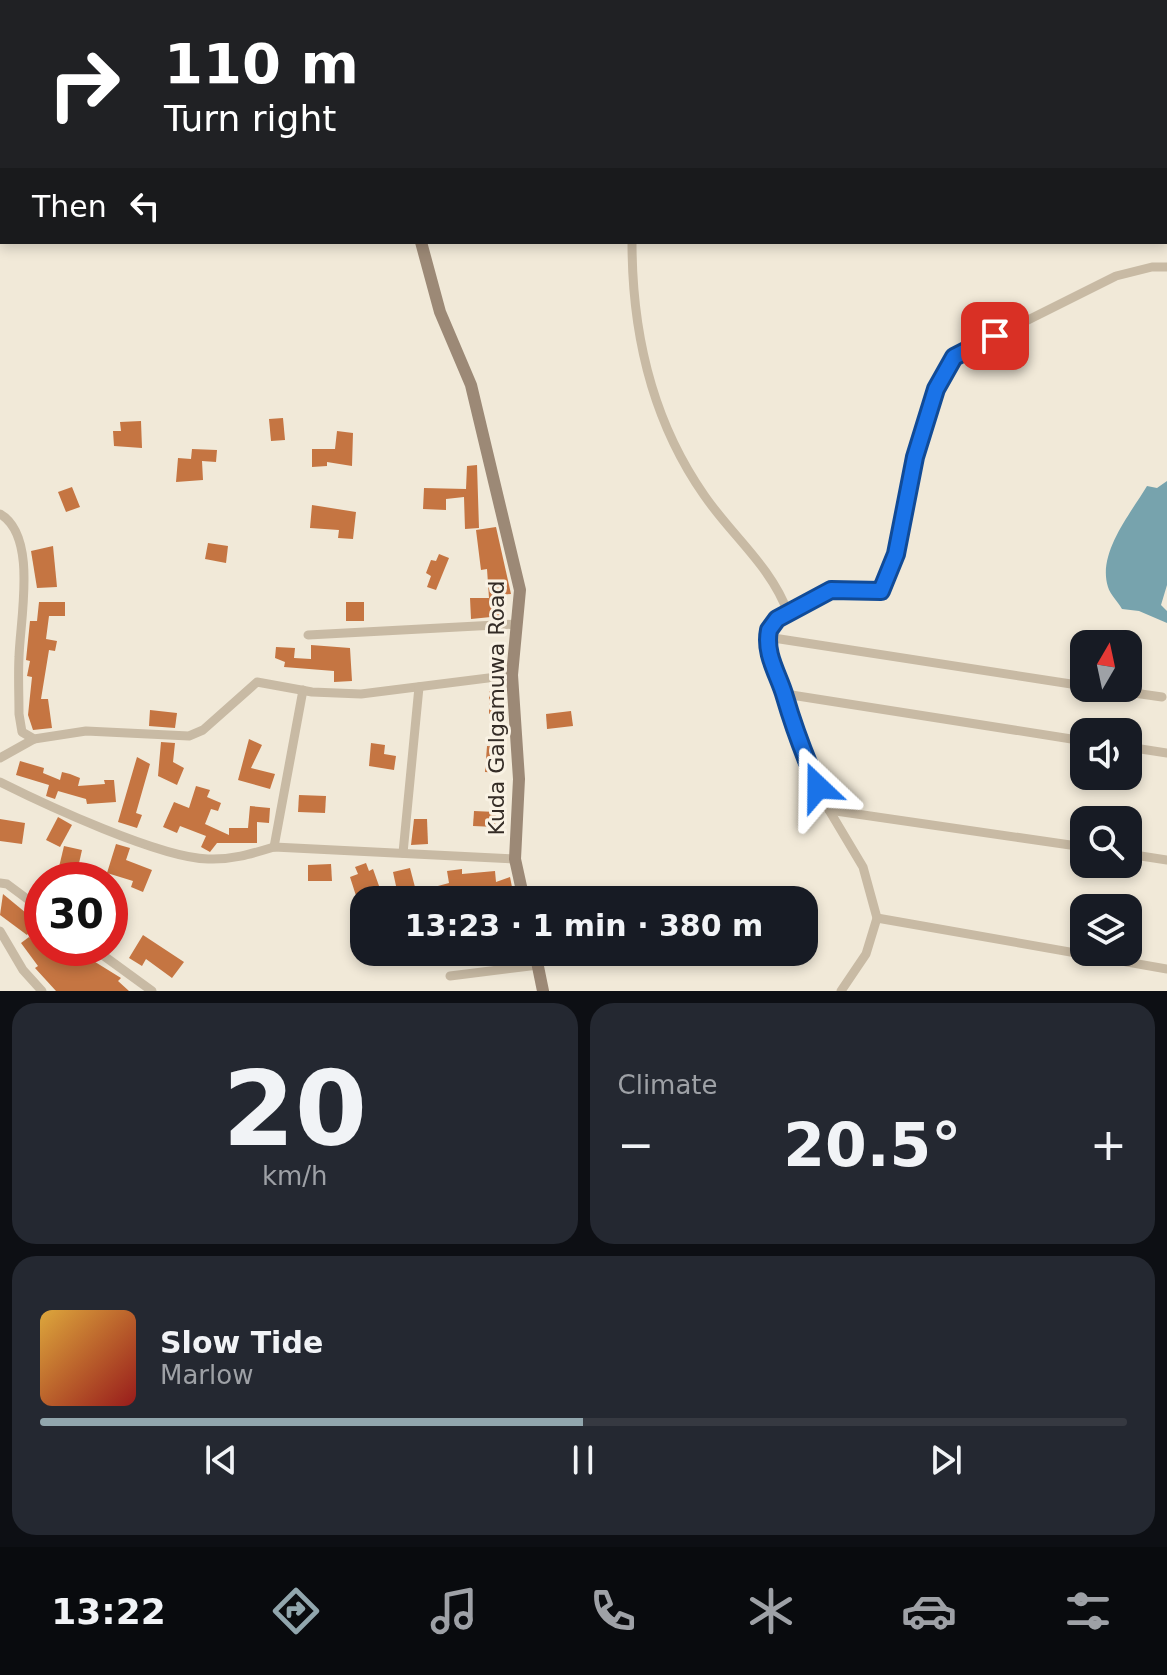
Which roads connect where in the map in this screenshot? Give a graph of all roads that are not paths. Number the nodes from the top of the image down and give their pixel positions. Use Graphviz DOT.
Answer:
graph roads {
  1 [pos="422,244"];
  2 [pos="632,244"];
  3 [pos="1167,267"];
  4 [pos="0,514"];
  5 [pos="788,613"];
  6 [pos="517,624"];
  7 [pos="308,635"];
  8 [pos="767,637"];
  9 [pos="512,675"];
  10 [pos="1070,684"];
  11 [pos="419,687"];
  12 [pos="303,690"];
  13 [pos="785,694"];
  14 [pos="1142,694"];
  15 [pos="1162,697"];
  16 [pos="34,739"];
  17 [pos="1070,739"];
  18 [pos="1142,749"];
  19 [pos="1167,753"];
  20 [pos="0,758"];
  21 [pos="0,782"];
  22 [pos="829,810"];
  23 [pos="1070,845"];
  24 [pos="274,847"];
  25 [pos="403,853"];
  26 [pos="1142,856"];
  27 [pos="515,859"];
  28 [pos="1167,860"];
  29 [pos="0,872"];
  30 [pos="0,883"];
  31 [pos="521,886"];
  32 [pos="16,891"];
  33 [pos="24,897"];
  34 [pos="877,918"];
  35 [pos="0,931"];
  36 [pos="118,966"];
  37 [pos="501,966"];
  38 [pos="538,966"];
  39 [pos="1167,969"];
  40 [pos="450,976"];
  41 [pos="42,991"];
  42 [pos="152,991"];
  43 [pos="543,991"];
  44 [pos="841,991"];
  1 -- 6 [label="street, Kuda Galgamuwa Road"];
  2 -- 5 [label="street"];
  3 -- 5 [label="street"];
  4 -- 16 [label="street"];
  5 -- 8 [label="street"];
  6 -- 7 [label="street"];
  6 -- 9 [label="street, Kuda Galgamuwa Road"];
  8 -- 10 [label="street"];
  8 -- 13 [label="street"];
  9 -- 11 [label="street"];
  9 -- 27 [label="street, Kuda Galgamuwa Road"];
  11 -- 12 [label="street"];
  11 -- 25 [label="street"];
  12 -- 16 [label="street"];
  12 -- 24 [label="street"];
  13 -- 17 [label="street"];
  13 -- 22 [label="street"];
  14 -- 15 [label="street"];
  16 -- 20 [label="street"];
  18 -- 19 [label="street"];
  21 -- 24 [label="street"];
  22 -- 23 [label="street"];
  22 -- 34 [label="street"];
  24 -- 25 [label="street"];
  25 -- 27 [label="street"];
  26 -- 28 [label="street"];
  27 -- 31 [label="street, Kuda Galgamuwa Road"];
  29 -- 32 [label="street"];
  30 -- 32 [label="street"];
  32 -- 33 [label="street"];
  34 -- 39 [label="street"];
  34 -- 44 [label="street"];
  35 -- 41 [label="street"];
  36 -- 42 [label="street"];
  37 -- 40 [label="street"];
  38 -- 43 [label="street"];
}
